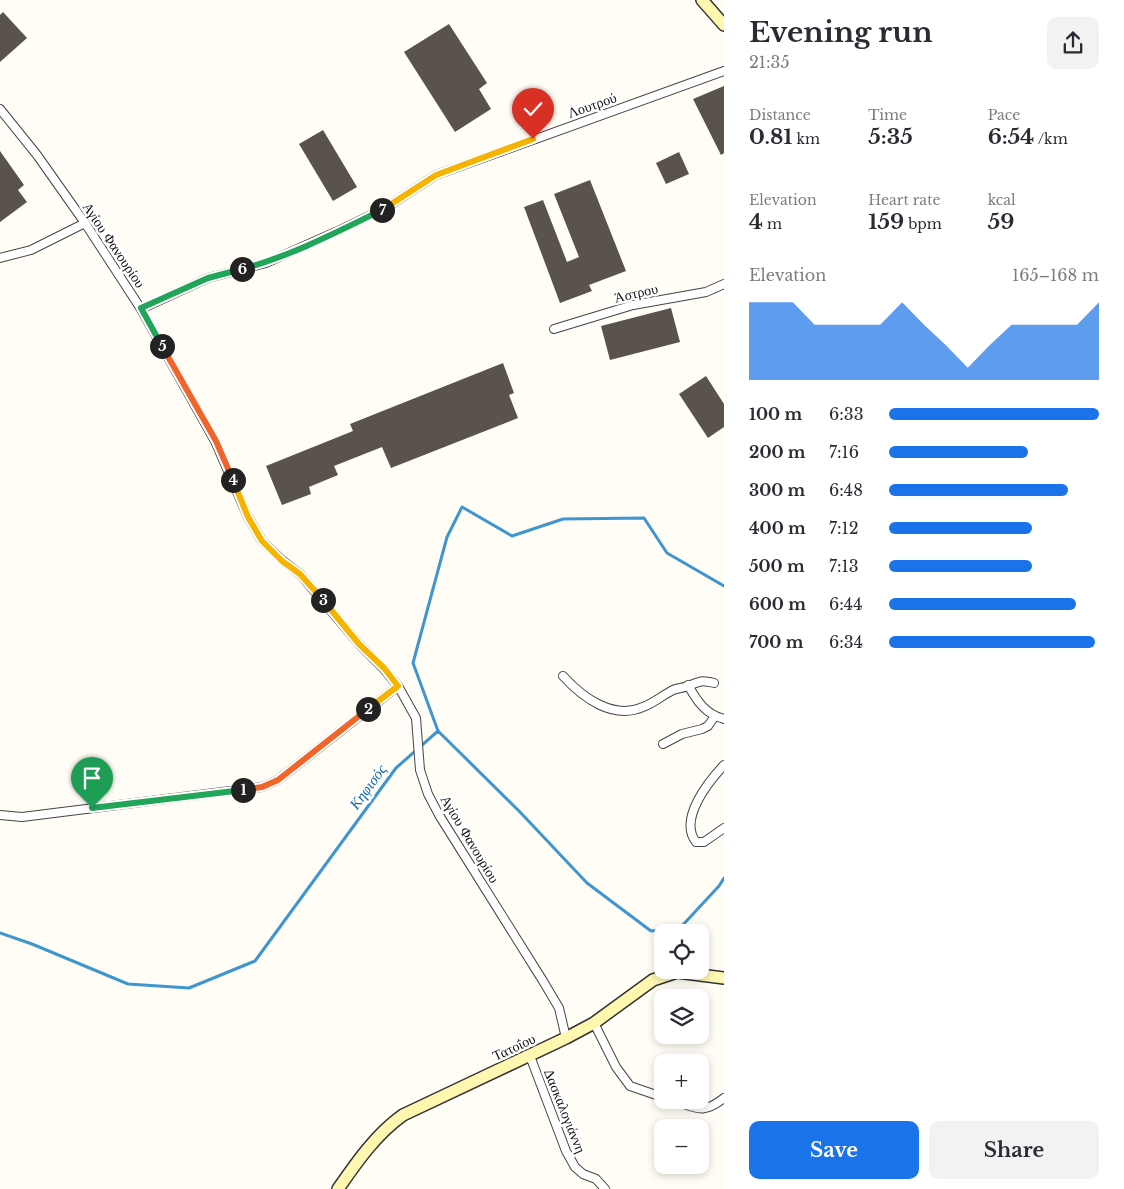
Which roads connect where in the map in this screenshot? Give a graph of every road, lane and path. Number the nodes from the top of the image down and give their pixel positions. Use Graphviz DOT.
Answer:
graph roads {
  1 [pos="702,0"];
  2 [pos="724,25"];
  3 [pos="724,71"];
  4 [pos="0,109"];
  5 [pos="85,223"];
  6 [pos="0,258"];
  7 [pos="724,284"];
  8 [pos="141,308"];
  9 [pos="554,328"];
  10 [pos="563,676"];
  11 [pos="714,683"];
  12 [pos="398,686"];
  13 [pos="688,686"];
  14 [pos="714,716"];
  15 [pos="724,719"];
  16 [pos="663,744"];
  17 [pos="724,765"];
  18 [pos="0,815"];
  19 [pos="724,828"];
  20 [pos="724,978"];
  21 [pos="594,1023"];
  22 [pos="566,1038"];
  23 [pos="530,1056"];
  24 [pos="654,1094"];
  25 [pos="724,1098"];
  26 [pos="709,1108"];
  27 [pos="338,1189"];
  28 [pos="606,1189"];
  1 -- 2 [label="main road"];
  3 -- 8 [label="street, Λουτρού"];
  4 -- 5 [label="street, Αγίου Φανουρίου"];
  5 -- 6 [label="street"];
  5 -- 8 [label="street, Αγίου Φανουρίου"];
  7 -- 9 [label="street, Άστρου"];
  8 -- 12 [label="street, Αγίου Φανουρίου"];
  10 -- 13 [label="street"];
  11 -- 13 [label="street"];
  12 -- 18 [label="street"];
  12 -- 22 [label="street, Αγίου Φανουρίου"];
  13 -- 14 [label="street"];
  14 -- 15 [label="street"];
  14 -- 16 [label="street"];
  17 -- 19 [label="street"];
  20 -- 21 [label="main road, Τατοΐου"];
  21 -- 22 [label="main road, Τατοΐου"];
  21 -- 24 [label="street"];
  22 -- 23 [label="main road, Τατοΐου"];
  23 -- 27 [label="main road, Τατοΐου"];
  23 -- 28 [label="street, Δασκαλογιάννη"];
  25 -- 26 [label="street"];
}
